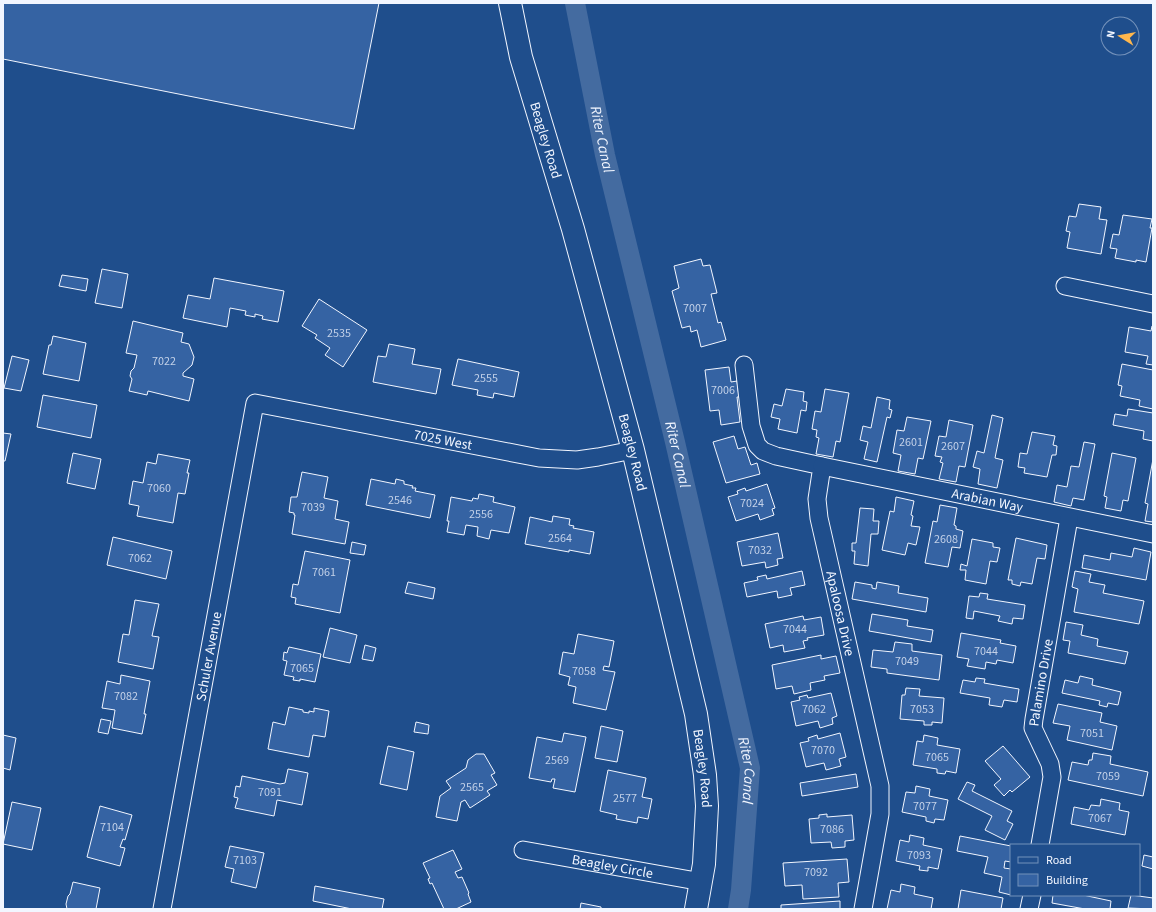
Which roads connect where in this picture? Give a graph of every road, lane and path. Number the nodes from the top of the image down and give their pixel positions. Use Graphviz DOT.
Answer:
graph roads {
  1 [pos="510,3"];
  2 [pos="1064,286"];
  3 [pos="1153,304"];
  4 [pos="744,365"];
  5 [pos="255,403"];
  6 [pos="633,450"];
  7 [pos="822,466"];
  8 [pos="1069,518"];
  9 [pos="1153,534"];
  10 [pos="1040,844"];
  11 [pos="523,850"];
  12 [pos="702,882"];
  13 [pos="1032,896"];
  14 [pos="162,909"];
  15 [pos="696,909"];
  16 [pos="863,909"];
  17 [pos="1029,909"];
  1 -- 6 [label="street, Beagley Road"];
  2 -- 3 [label="street"];
  4 -- 7 [label="street"];
  5 -- 6 [label="street, 7025 West"];
  5 -- 14 [label="street, Schuler Avenue"];
  6 -- 12 [label="street, Beagley Road"];
  7 -- 8 [label="street, Arabian Way"];
  7 -- 16 [label="street, Apaloosa Drive"];
  8 -- 9 [label="street, Arabian Way"];
  8 -- 10 [label="street, Palamino Drive"];
  11 -- 12 [label="street, Beagley Circle"];
  12 -- 15 [label="street, Beagley Road"];
  13 -- 17 [label="street"];
}
